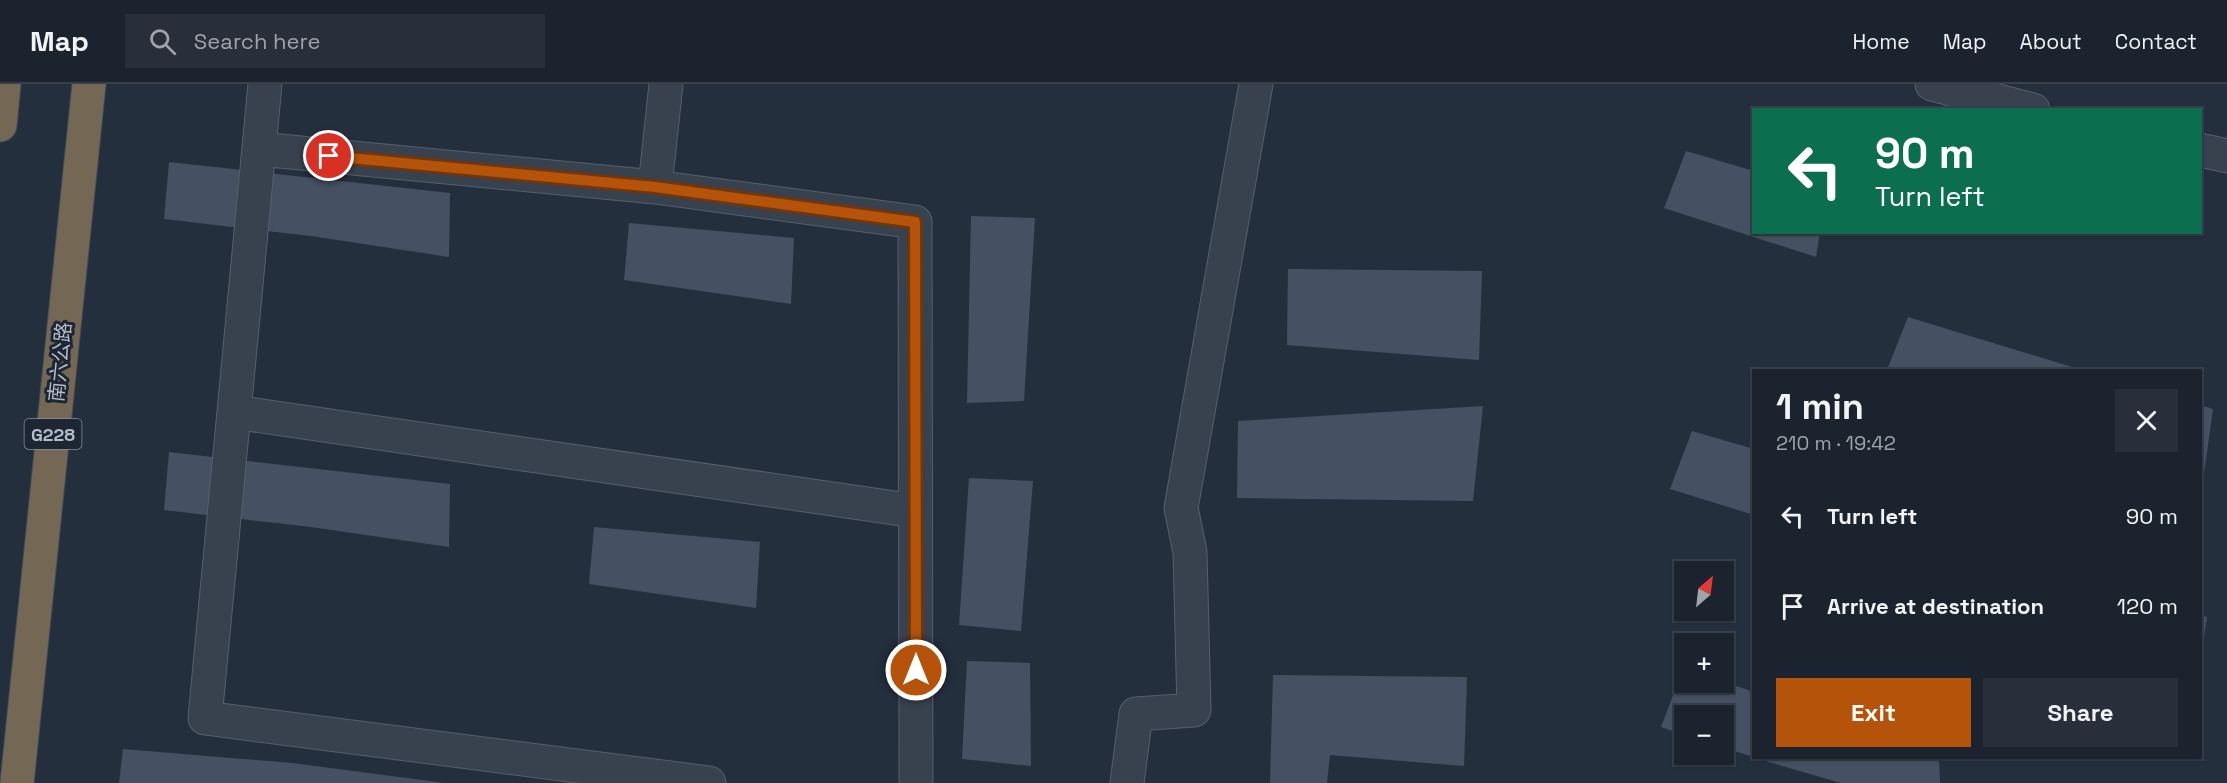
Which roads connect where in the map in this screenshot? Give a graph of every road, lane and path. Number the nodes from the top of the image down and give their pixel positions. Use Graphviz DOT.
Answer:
graph roads {
  1 [pos="4,84"];
  2 [pos="89,84"];
  3 [pos="265,84"];
  4 [pos="666,84"];
  5 [pos="1256,84"];
  6 [pos="1932,84"];
  7 [pos="2025,108"];
  8 [pos="0,125"];
  9 [pos="259,149"];
  10 [pos="2202,150"];
  11 [pos="2227,156"];
  12 [pos="655,187"];
  13 [pos="234,412"];
  14 [pos="915,511"];
  15 [pos="17,783"];
  16 [pos="709,783"];
  17 [pos="916,783"];
  18 [pos="1127,783"];
  1 -- 8 [label="highway"];
  2 -- 15 [label="highway, 南六公路 / G228"];
  3 -- 9 [label="street"];
  4 -- 12 [label="street"];
  5 -- 18 [label="street"];
  6 -- 7 [label="street"];
  9 -- 12 [label="street"];
  9 -- 13 [label="street"];
  10 -- 11 [label="street"];
  12 -- 14 [label="street"];
  13 -- 14 [label="street"];
  13 -- 16 [label="street"];
  14 -- 17 [label="street"];
}
